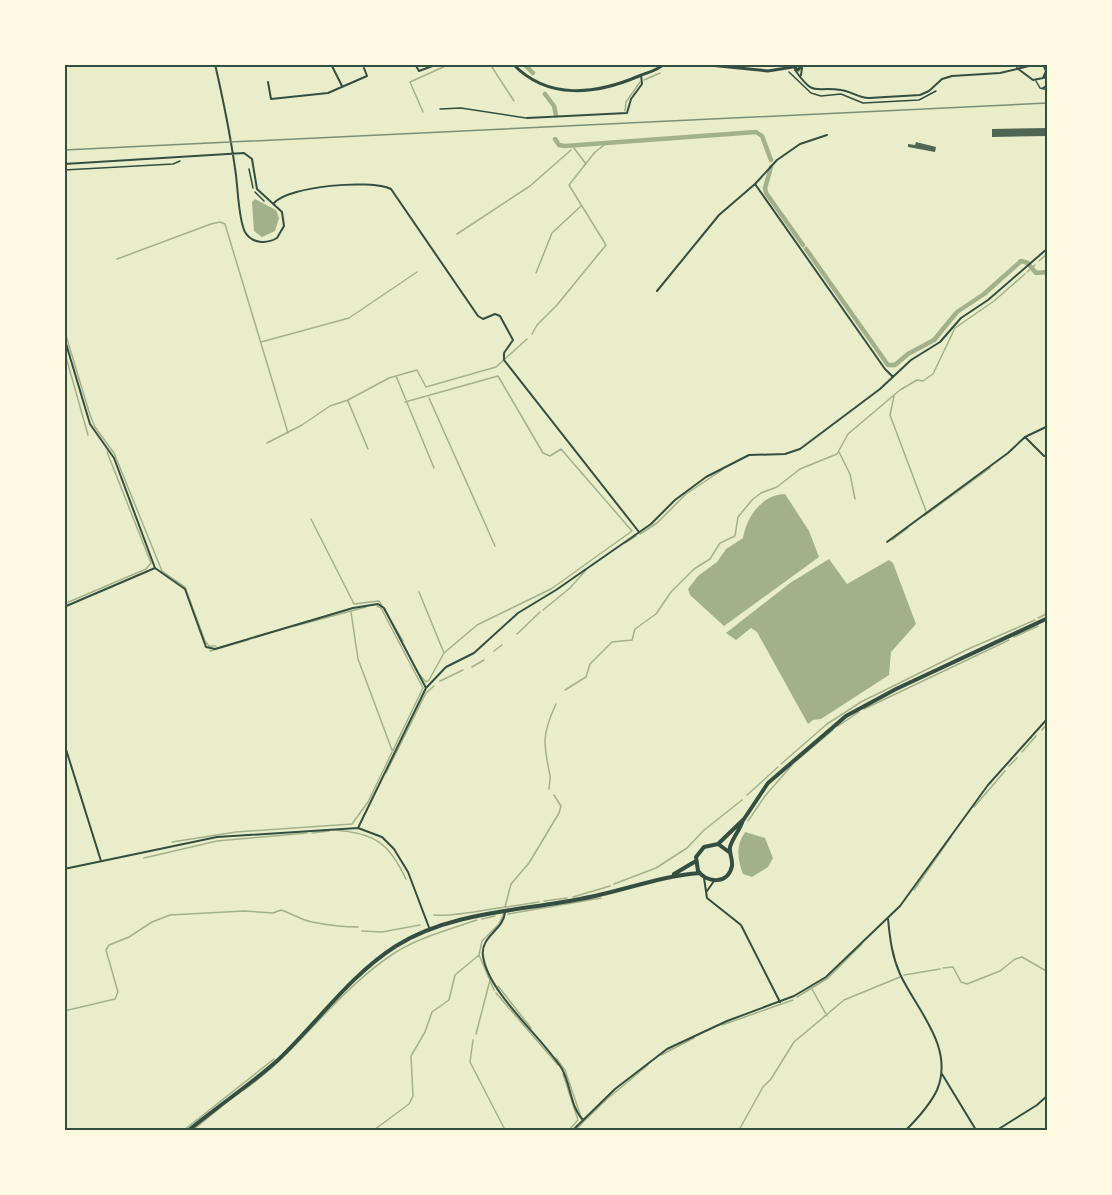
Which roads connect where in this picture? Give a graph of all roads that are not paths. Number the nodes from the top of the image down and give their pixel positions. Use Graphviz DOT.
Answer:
graph roads {
  1 [pos="215,64"];
  2 [pos="331,64"];
  3 [pos="415,64"];
  4 [pos="438,64"];
  5 [pos="513,64"];
  6 [pos="522,64"];
  7 [pos="664,64"];
  8 [pos="699,64"];
  9 [pos="778,64"];
  10 [pos="1043,64"];
  11 [pos="1029,65"];
  12 [pos="803,66"];
  13 [pos="794,67"];
  14 [pos="364,68"];
  15 [pos="1017,68"];
  16 [pos="517,69"];
  17 [pos="780,70"];
  18 [pos="1047,72"];
  19 [pos="1028,74"];
  20 [pos="640,75"];
  21 [pos="801,78"];
  22 [pos="1045,78"];
  23 [pos="1035,81"];
  24 [pos="268,82"];
  25 [pos="1047,85"];
  26 [pos="342,86"];
  27 [pos="1042,88"];
  28 [pos="1047,90"];
  29 [pos="440,109"];
  30 [pos="527,118"];
  31 [pos="828,135"];
  32 [pos="64,164"];
  33 [pos="755,184"];
  34 [pos="274,203"];
  35 [pos="1047,248"];
  36 [pos="657,291"];
  37 [pos="64,337"];
  38 [pos="893,377"];
  39 [pos="1047,426"];
  40 [pos="1024,437"];
  41 [pos="1047,456"];
  42 [pos="639,532"];
  43 [pos="887,542"];
  44 [pos="155,568"];
  45 [pos="64,607"];
  46 [pos="1047,618"];
  47 [pos="426,688"];
  48 [pos="1047,718"];
  49 [pos="64,743"];
  50 [pos="744,819"];
  51 [pos="358,828"];
  52 [pos="718,844"];
  53 [pos="729,852"];
  54 [pos="696,861"];
  55 [pos="101,862"];
  56 [pos="64,869"];
  57 [pos="700,873"];
  58 [pos="674,874"];
  59 [pos="704,877"];
  60 [pos="714,880"];
  61 [pos="706,894"];
  62 [pos="500,912"];
  63 [pos="888,919"];
  64 [pos="430,930"];
  65 [pos="780,1002"];
  66 [pos="941,1074"];
  67 [pos="1047,1095"];
  68 [pos="583,1120"];
  69 [pos="189,1131"];
  70 [pos="573,1131"];
  71 [pos="906,1131"];
  72 [pos="976,1131"];
  73 [pos="997,1131"];
  1 -- 34 [label="street"];
  2 -- 26 [label="street"];
  3 -- 4 [label="street"];
  5 -- 16 [label="street"];
  6 -- 16 [label="street"];
  7 -- 20 [label="street"];
  8 -- 17 [label="street"];
  9 -- 17 [label="street"];
  10 -- 18 [label="street"];
  11 -- 15 [label="street"];
  11 -- 19 [label="street"];
  12 -- 13 [label="street"];
  12 -- 21 [label="street"];
  13 -- 17 [label="street"];
  13 -- 21 [label="street"];
  14 -- 26 [label="street"];
  15 -- 19 [label="street"];
  15 -- 21 [label="street"];
  16 -- 20 [label="street"];
  18 -- 22 [label="street"];
  19 -- 23 [label="street"];
  20 -- 30 [label="street"];
  22 -- 23 [label="street"];
  23 -- 27 [label="lane"];
  24 -- 26 [label="street"];
  25 -- 27 [label="lane"];
  27 -- 28 [label="lane"];
  29 -- 30 [label="lane"];
  31 -- 33 [label="street"];
  32 -- 34 [label="street"];
  33 -- 36 [label="street"];
  33 -- 38 [label="street"];
  34 -- 42 [label="street"];
  35 -- 38 [label="street"];
  37 -- 44 [label="street"];
  38 -- 42 [label="street"];
  39 -- 40 [label="street"];
  40 -- 41 [label="street"];
  40 -- 43 [label="street"];
  42 -- 47 [label="street"];
  44 -- 45 [label="street"];
  44 -- 47 [label="street"];
  46 -- 50 [label="main road"];
  47 -- 51 [label="street"];
  48 -- 63 [label="street"];
  49 -- 55 [label="street"];
  50 -- 52 [label="main road"];
  50 -- 53 [label="main road"];
  51 -- 55 [label="street"];
  51 -- 64 [label="street"];
  52 -- 53 [label="main road"];
  52 -- 54 [label="main road"];
  53 -- 60 [label="main road"];
  54 -- 57 [label="main road"];
  54 -- 58 [label="main road"];
  55 -- 56 [label="street"];
  57 -- 58 [label="main road"];
  57 -- 59 [label="main road"];
  58 -- 62 [label="main road"];
  59 -- 60 [label="main road"];
  59 -- 61 [label="street"];
  60 -- 61 [label="street"];
  61 -- 65 [label="street"];
  62 -- 64 [label="main road"];
  62 -- 68 [label="street"];
  63 -- 65 [label="street"];
  63 -- 66 [label="street"];
  64 -- 69 [label="main road"];
  65 -- 68 [label="street"];
  66 -- 71 [label="street"];
  66 -- 72 [label="street"];
  67 -- 73 [label="street"];
  68 -- 70 [label="street"];
}
